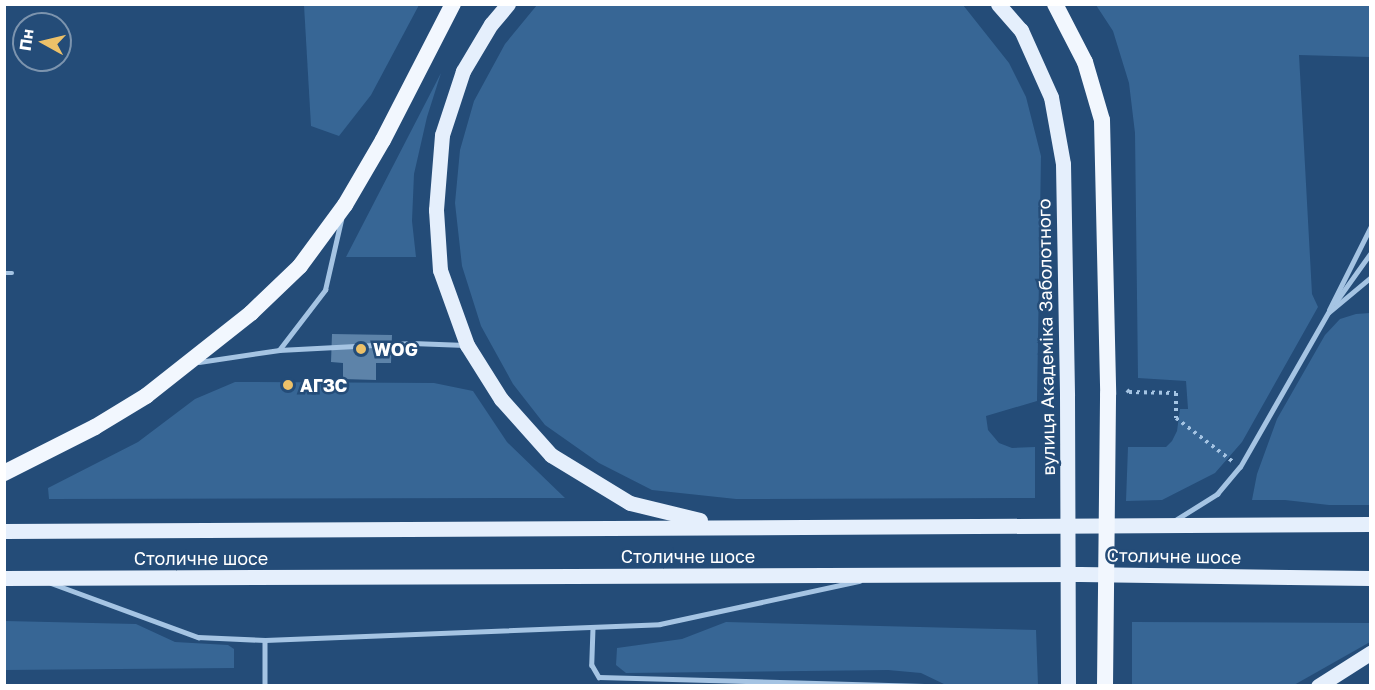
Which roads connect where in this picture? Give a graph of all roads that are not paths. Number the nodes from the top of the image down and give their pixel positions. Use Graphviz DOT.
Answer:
graph roads {
  1 [pos="453,4"];
  2 [pos="508,4"];
  3 [pos="998,4"];
  4 [pos="1055,4"];
  5 [pos="345,205"];
  6 [pos="1371,228"];
  7 [pos="1371,254"];
  8 [pos="4,273"];
  9 [pos="12,273"];
  10 [pos="1371,278"];
  11 [pos="1328,313"];
  12 [pos="467,345"];
  13 [pos="279,350"];
  14 [pos="187,364"];
  15 [pos="4,473"];
  16 [pos="1371,524"];
  17 [pos="723,525"];
  18 [pos="1167,525"];
  19 [pos="4,531"];
  20 [pos="882,576"];
  21 [pos="4,578"];
  22 [pos="38,578"];
  23 [pos="1371,578"];
  24 [pos="593,628"];
  25 [pos="265,640"];
  26 [pos="1371,653"];
  27 [pos="265,686"];
  28 [pos="924,686"];
  29 [pos="1068,686"];
  30 [pos="1105,686"];
  31 [pos="1318,686"];
  1 -- 5 [label="highway"];
  2 -- 12 [label="main road"];
  3 -- 29 [label="main road, вулиця Академіка Заболотного, bridge"];
  4 -- 30 [label="highway, bridge"];
  5 -- 13 [label="lane"];
  5 -- 14 [label="highway"];
  6 -- 11 [label="lane"];
  7 -- 11 [label="lane"];
  8 -- 9 [label="lane"];
  10 -- 11 [label="lane"];
  11 -- 18 [label="lane"];
  12 -- 13 [label="lane"];
  12 -- 17 [label="main road"];
  13 -- 14 [label="lane"];
  14 -- 15 [label="highway"];
  16 -- 18 [label="main road, Столичне шосе"];
  17 -- 18 [label="main road, Столичне шосе"];
  17 -- 19 [label="main road, Столичне шосе"];
  20 -- 22 [label="main road, Столичне шосе"];
  20 -- 23 [label="main road, Столичне шосе"];
  20 -- 24 [label="lane"];
  21 -- 22 [label="main road, Столичне шосе"];
  22 -- 25 [label="lane"];
  24 -- 25 [label="lane"];
  24 -- 28 [label="lane"];
  25 -- 27 [label="lane"];
  26 -- 31 [label="main road"];
}
